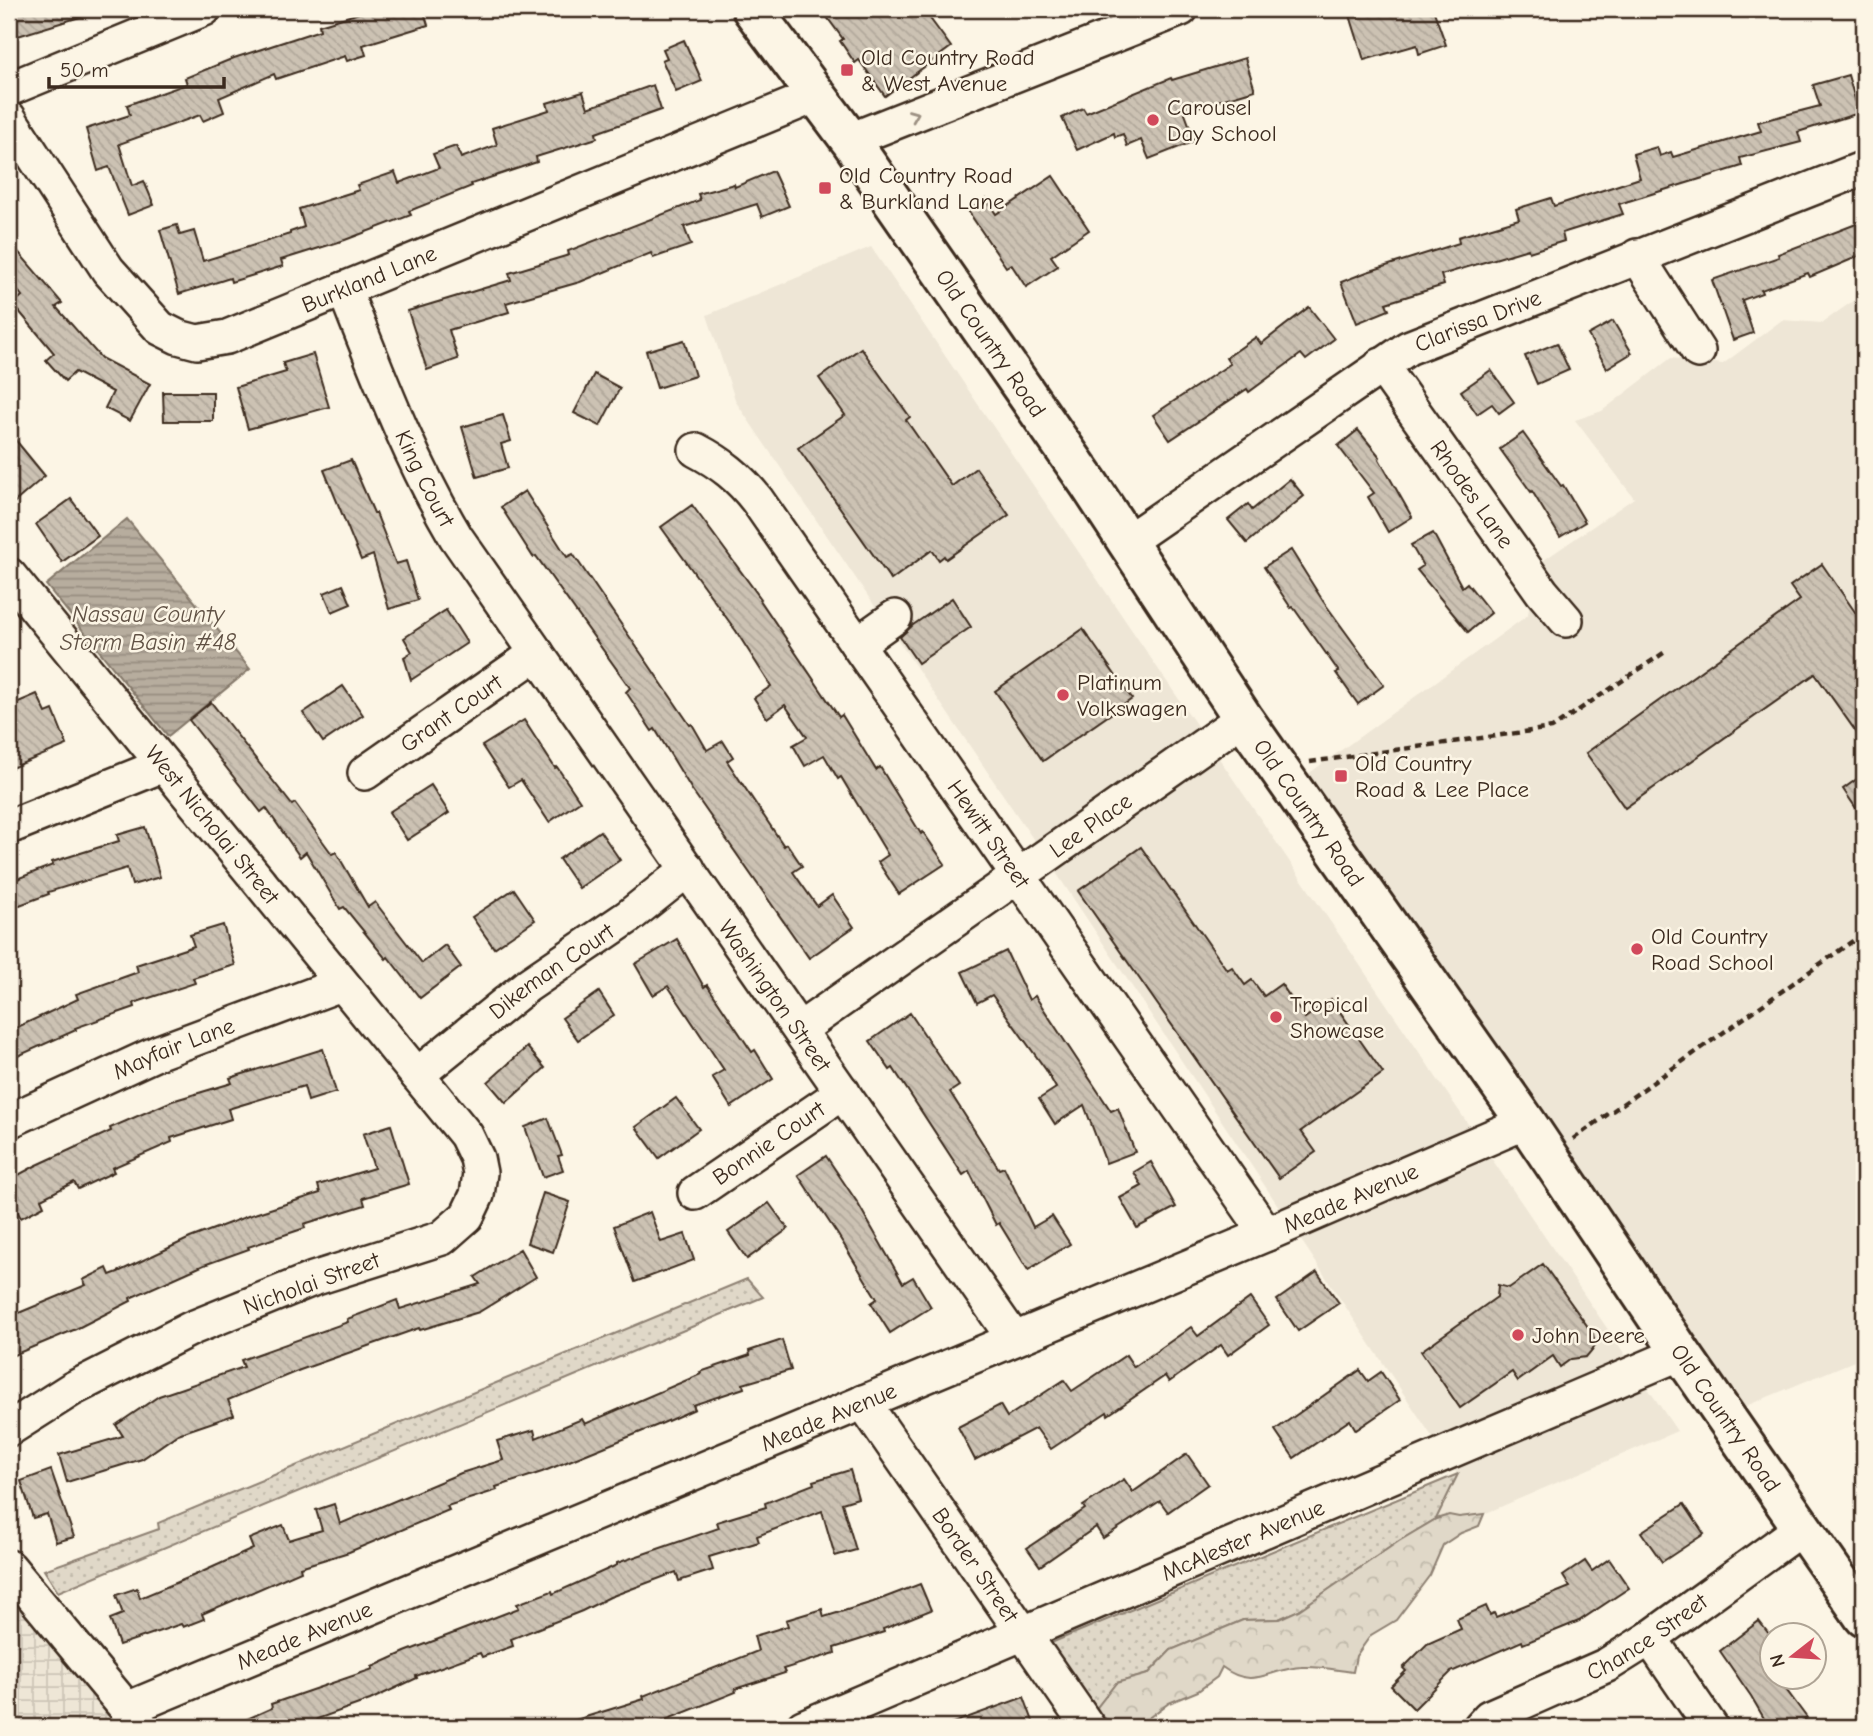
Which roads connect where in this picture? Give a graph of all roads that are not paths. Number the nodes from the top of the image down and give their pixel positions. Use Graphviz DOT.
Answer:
graph roads {
  1 [pos="204,9"];
  2 [pos="752,9"];
  3 [pos="1181,9"];
  4 [pos="9,89"];
  5 [pos="817,95"];
  6 [pos="9,118"];
  7 [pos="850,141"];
  8 [pos="1864,168"];
  9 [pos="1637,256"];
  10 [pos="344,289"];
  11 [pos="1698,351"];
  12 [pos="1381,365"];
  13 [pos="696,450"];
  14 [pos="1128,541"];
  15 [pos="9,575"];
  16 [pos="895,617"];
  17 [pos="1566,620"];
  18 [pos="856,644"];
  19 [pos="537,653"];
  20 [pos="1243,718"];
  21 [pos="163,765"];
  22 [pos="365,773"];
  23 [pos="9,827"];
  24 [pos="688,869"];
  25 [pos="1017,876"];
  26 [pos="341,984"];
  27 [pos="800,1029"];
  28 [pos="417,1075"];
  29 [pos="843,1092"];
  30 [pos="9,1121"];
  31 [pos="1527,1122"];
  32 [pos="695,1193"];
  33 [pos="1267,1234"];
  34 [pos="1014,1339"];
  35 [pos="1681,1353"];
  36 [pos="863,1402"];
  37 [pos="9,1429"];
  38 [pos="1803,1527"];
  39 [pos="9,1567"];
  40 [pos="1864,1617"];
  41 [pos="1025,1634"];
  42 [pos="1650,1637"];
  43 [pos="134,1718"];
  44 [pos="803,1727"];
  45 [pos="1088,1727"];
  46 [pos="1480,1727"];
  47 [pos="1711,1727"];
  1 -- 4 [label="street"];
  2 -- 5 [label="main road, Old Country Road"];
  7 -- 3 [label="street, one-way"];
  5 -- 7 [label="main road, Old Country Road"];
  5 -- 10 [label="street, Burkland Lane"];
  6 -- 10 [label="street, Burkland Lane"];
  7 -- 14 [label="main road, Old Country Road"];
  8 -- 9 [label="street, Clarissa Drive"];
  9 -- 11 [label="street"];
  9 -- 12 [label="street, Clarissa Drive"];
  10 -- 19 [label="street, King Court"];
  12 -- 14 [label="street, Clarissa Drive"];
  12 -- 17 [label="street, Rhodes Lane"];
  13 -- 18 [label="street, Hewitt Street"];
  14 -- 20 [label="main road, Old Country Road"];
  15 -- 21 [label="street, West Nicholai Street"];
  16 -- 18 [label="street"];
  18 -- 25 [label="street, Hewitt Street"];
  19 -- 22 [label="street, Grant Court"];
  19 -- 24 [label="street, Washington Street"];
  20 -- 25 [label="street, Lee Place"];
  20 -- 31 [label="main road, Old Country Road"];
  21 -- 23 [label="street"];
  21 -- 26 [label="street, West Nicholai Street"];
  24 -- 27 [label="street, Washington Street"];
  24 -- 28 [label="street, Dikeman Court"];
  25 -- 27 [label="street, Lee Place"];
  25 -- 33 [label="street, Hewitt Street"];
  26 -- 28 [label="street, West Nicholai Street"];
  26 -- 30 [label="street, Mayfair Lane"];
  27 -- 29 [label="street, Washington Street"];
  28 -- 37 [label="street, Nicholai Street"];
  29 -- 32 [label="street, Bonnie Court"];
  29 -- 34 [label="street, Washington Street"];
  31 -- 33 [label="street, Meade Avenue"];
  31 -- 35 [label="main road, Old Country Road"];
  33 -- 34 [label="street, Meade Avenue"];
  34 -- 36 [label="street, Meade Avenue"];
  35 -- 38 [label="main road, Old Country Road"];
  35 -- 41 [label="street, McAlester Avenue"];
  36 -- 41 [label="street, Border Street"];
  36 -- 43 [label="street, Meade Avenue"];
  38 -- 40 [label="main road, Old Country Road"];
  38 -- 42 [label="street, Chance Street"];
  39 -- 43 [label="street"];
  41 -- 44 [label="street, McAlester Avenue"];
  41 -- 45 [label="street, Border Street"];
  42 -- 46 [label="street, Chance Street"];
  42 -- 47 [label="street"];
}
